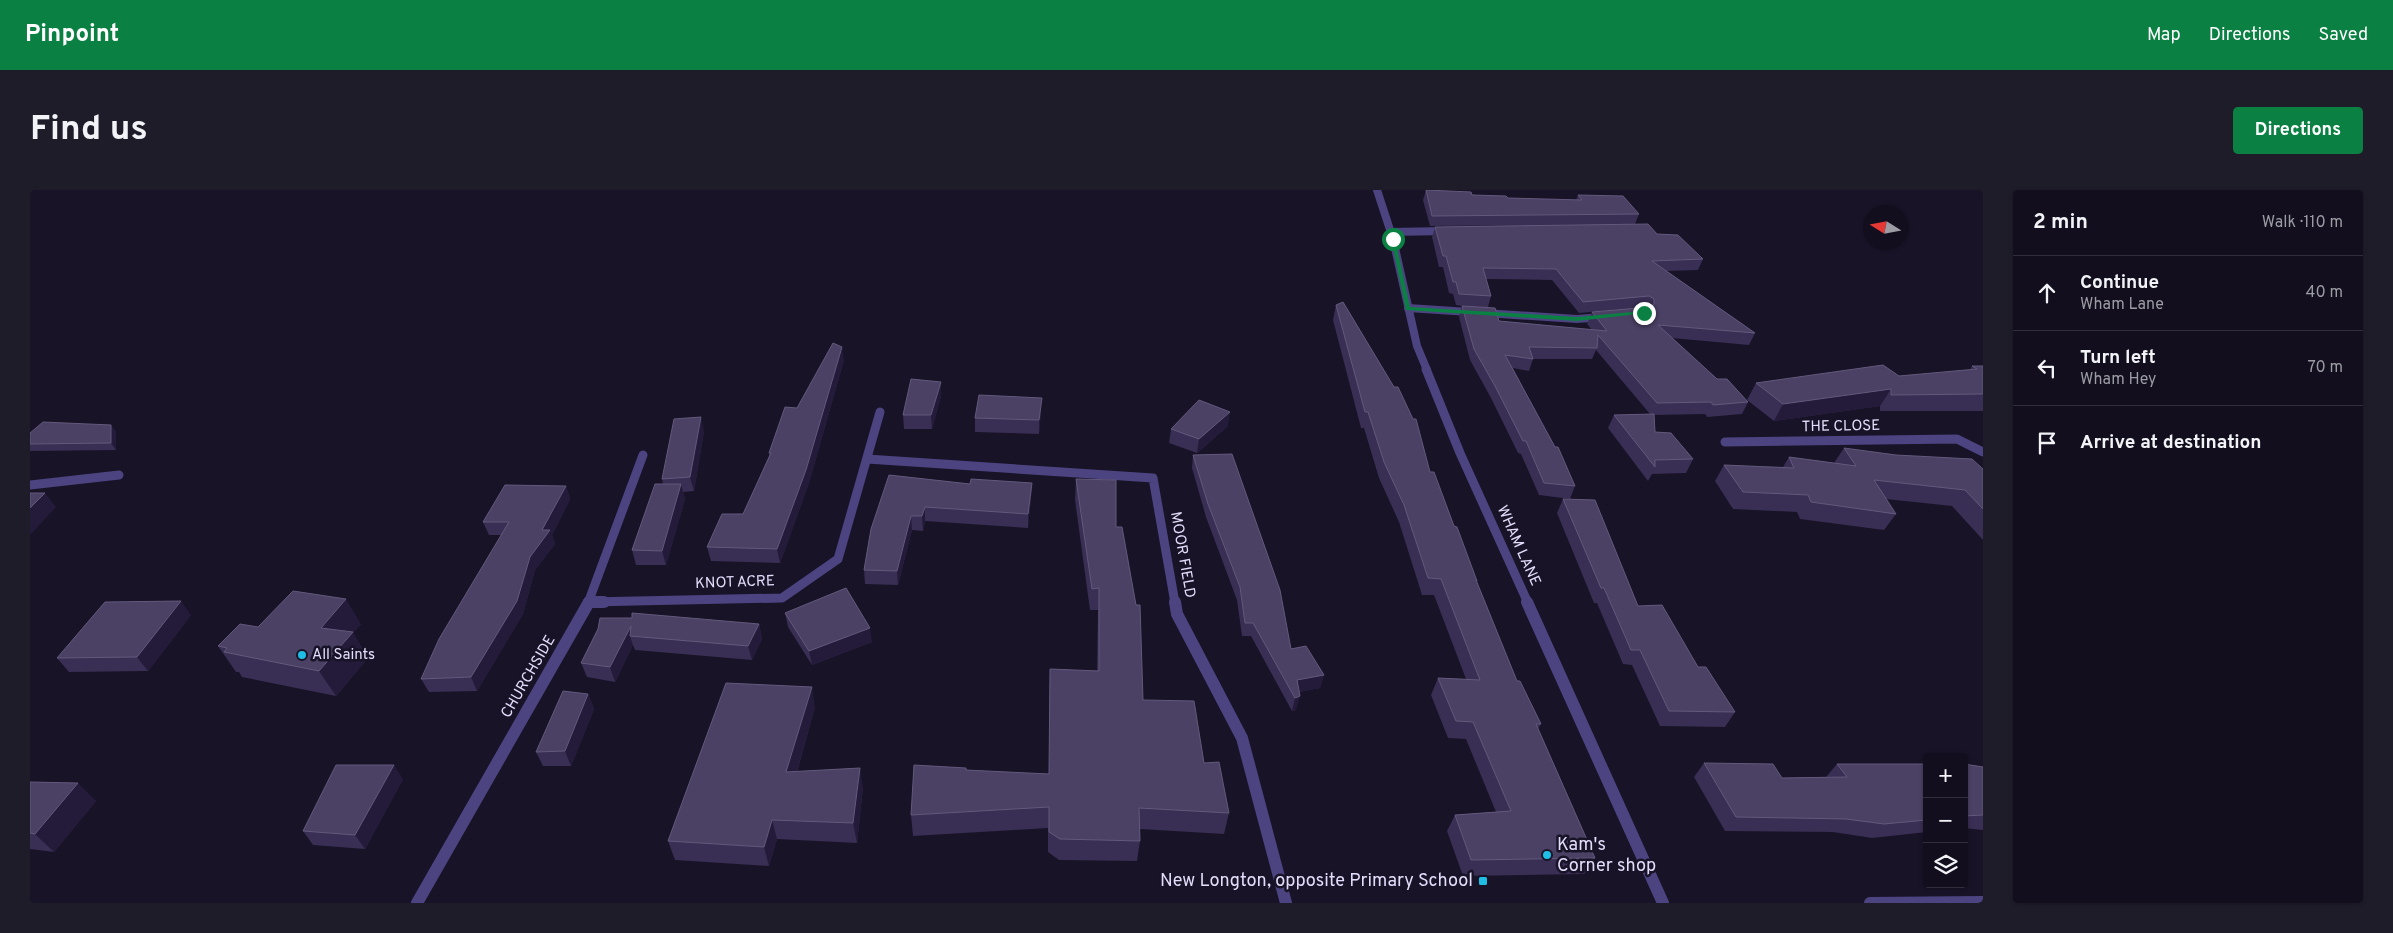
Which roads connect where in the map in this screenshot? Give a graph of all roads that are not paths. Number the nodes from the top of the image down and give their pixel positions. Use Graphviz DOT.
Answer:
graph roads {
  1 [pos="1377,190"];
  2 [pos="1460,231"];
  3 [pos="1390,232"];
  4 [pos="1408,308"];
  5 [pos="1615,316"];
  6 [pos="880,412"];
  7 [pos="1725,442"];
  8 [pos="1983,452"];
  9 [pos="643,454"];
  10 [pos="867,459"];
  11 [pos="119,475"];
  12 [pos="30,485"];
  13 [pos="589,602"];
  14 [pos="1983,902"];
  15 [pos="418,903"];
  16 [pos="1286,903"];
  17 [pos="1663,903"];
  18 [pos="1870,903"];
  1 -- 3 [label="street, WHAM LANE"];
  2 -- 3 [label="street"];
  3 -- 4 [label="street, WHAM LANE"];
  4 -- 5 [label="street"];
  4 -- 17 [label="street, WHAM LANE"];
  6 -- 10 [label="street, KNOT ACRE"];
  7 -- 8 [label="street, THE CLOSE"];
  9 -- 13 [label="street, CHURCHSIDE"];
  10 -- 13 [label="street, KNOT ACRE"];
  10 -- 16 [label="street, MOOR FIELD"];
  11 -- 12 [label="street"];
  13 -- 15 [label="street, CHURCHSIDE"];
  14 -- 18 [label="street"];
}
